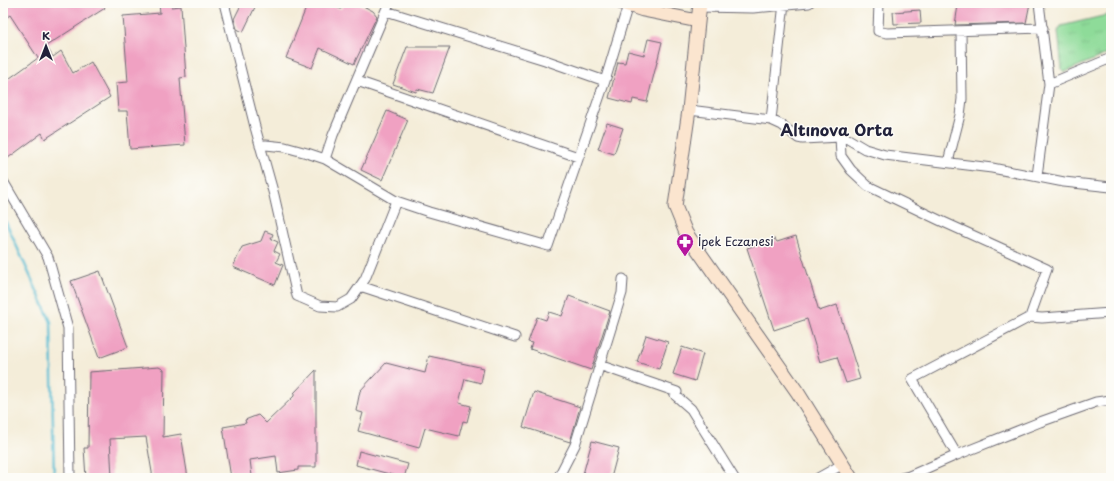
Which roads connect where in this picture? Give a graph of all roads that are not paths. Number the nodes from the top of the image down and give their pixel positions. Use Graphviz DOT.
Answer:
graph roads {
  1 [pos="224,3"];
  2 [pos="809,3"];
  3 [pos="879,3"];
  4 [pos="1039,3"];
  5 [pos="625,4"];
  6 [pos="784,4"];
  7 [pos="699,5"];
  8 [pos="388,7"];
  9 [pos="698,21"];
  10 [pos="1043,28"];
  11 [pos="961,31"];
  12 [pos="1111,58"];
  13 [pos="356,81"];
  14 [pos="605,81"];
  15 [pos="1049,84"];
  16 [pos="688,110"];
  17 [pos="771,120"];
  18 [pos="840,137"];
  19 [pos="260,146"];
  20 [pos="578,157"];
  21 [pos="325,159"];
  22 [pos="948,162"];
  23 [pos="1037,176"];
  24 [pos="3,181"];
  25 [pos="1111,187"];
  26 [pos="396,201"];
  27 [pos="623,279"];
  28 [pos="360,286"];
  29 [pos="1111,313"];
  30 [pos="1030,317"];
  31 [pos="515,337"];
  32 [pos="598,366"];
  33 [pos="1111,400"];
  34 [pos="957,455"];
  35 [pos="843,464"];
  36 [pos="70,478"];
  37 [pos="558,478"];
  38 [pos="734,478"];
  39 [pos="818,478"];
  40 [pos="851,478"];
  41 [pos="901,478"];
  1 -- 19 [label="street"];
  2 -- 6 [label="street"];
  3 -- 11 [label="street"];
  4 -- 10 [label="street"];
  5 -- 9 [label="street"];
  5 -- 14 [label="street"];
  6 -- 7 [label="street"];
  6 -- 17 [label="street"];
  7 -- 9 [label="street"];
  8 -- 13 [label="street"];
  8 -- 14 [label="street"];
  9 -- 16 [label="street"];
  10 -- 11 [label="street"];
  10 -- 15 [label="street"];
  11 -- 22 [label="street"];
  12 -- 15 [label="street"];
  13 -- 20 [label="street"];
  13 -- 21 [label="street"];
  14 -- 20 [label="street"];
  15 -- 23 [label="street"];
  16 -- 17 [label="street"];
  16 -- 35 [label="street"];
  17 -- 18 [label="street"];
  18 -- 22 [label="street"];
  18 -- 30 [label="street"];
  19 -- 21 [label="street"];
  19 -- 28 [label="street"];
  20 -- 26 [label="street"];
  21 -- 26 [label="street"];
  22 -- 23 [label="street"];
  23 -- 25 [label="street"];
  24 -- 36 [label="street"];
  26 -- 28 [label="street"];
  27 -- 32 [label="street"];
  28 -- 31 [label="street"];
  29 -- 30 [label="street"];
  30 -- 34 [label="street"];
  32 -- 37 [label="street"];
  32 -- 38 [label="street"];
  33 -- 34 [label="street"];
  34 -- 41 [label="street"];
  35 -- 39 [label="street"];
  35 -- 40 [label="street"];
}
